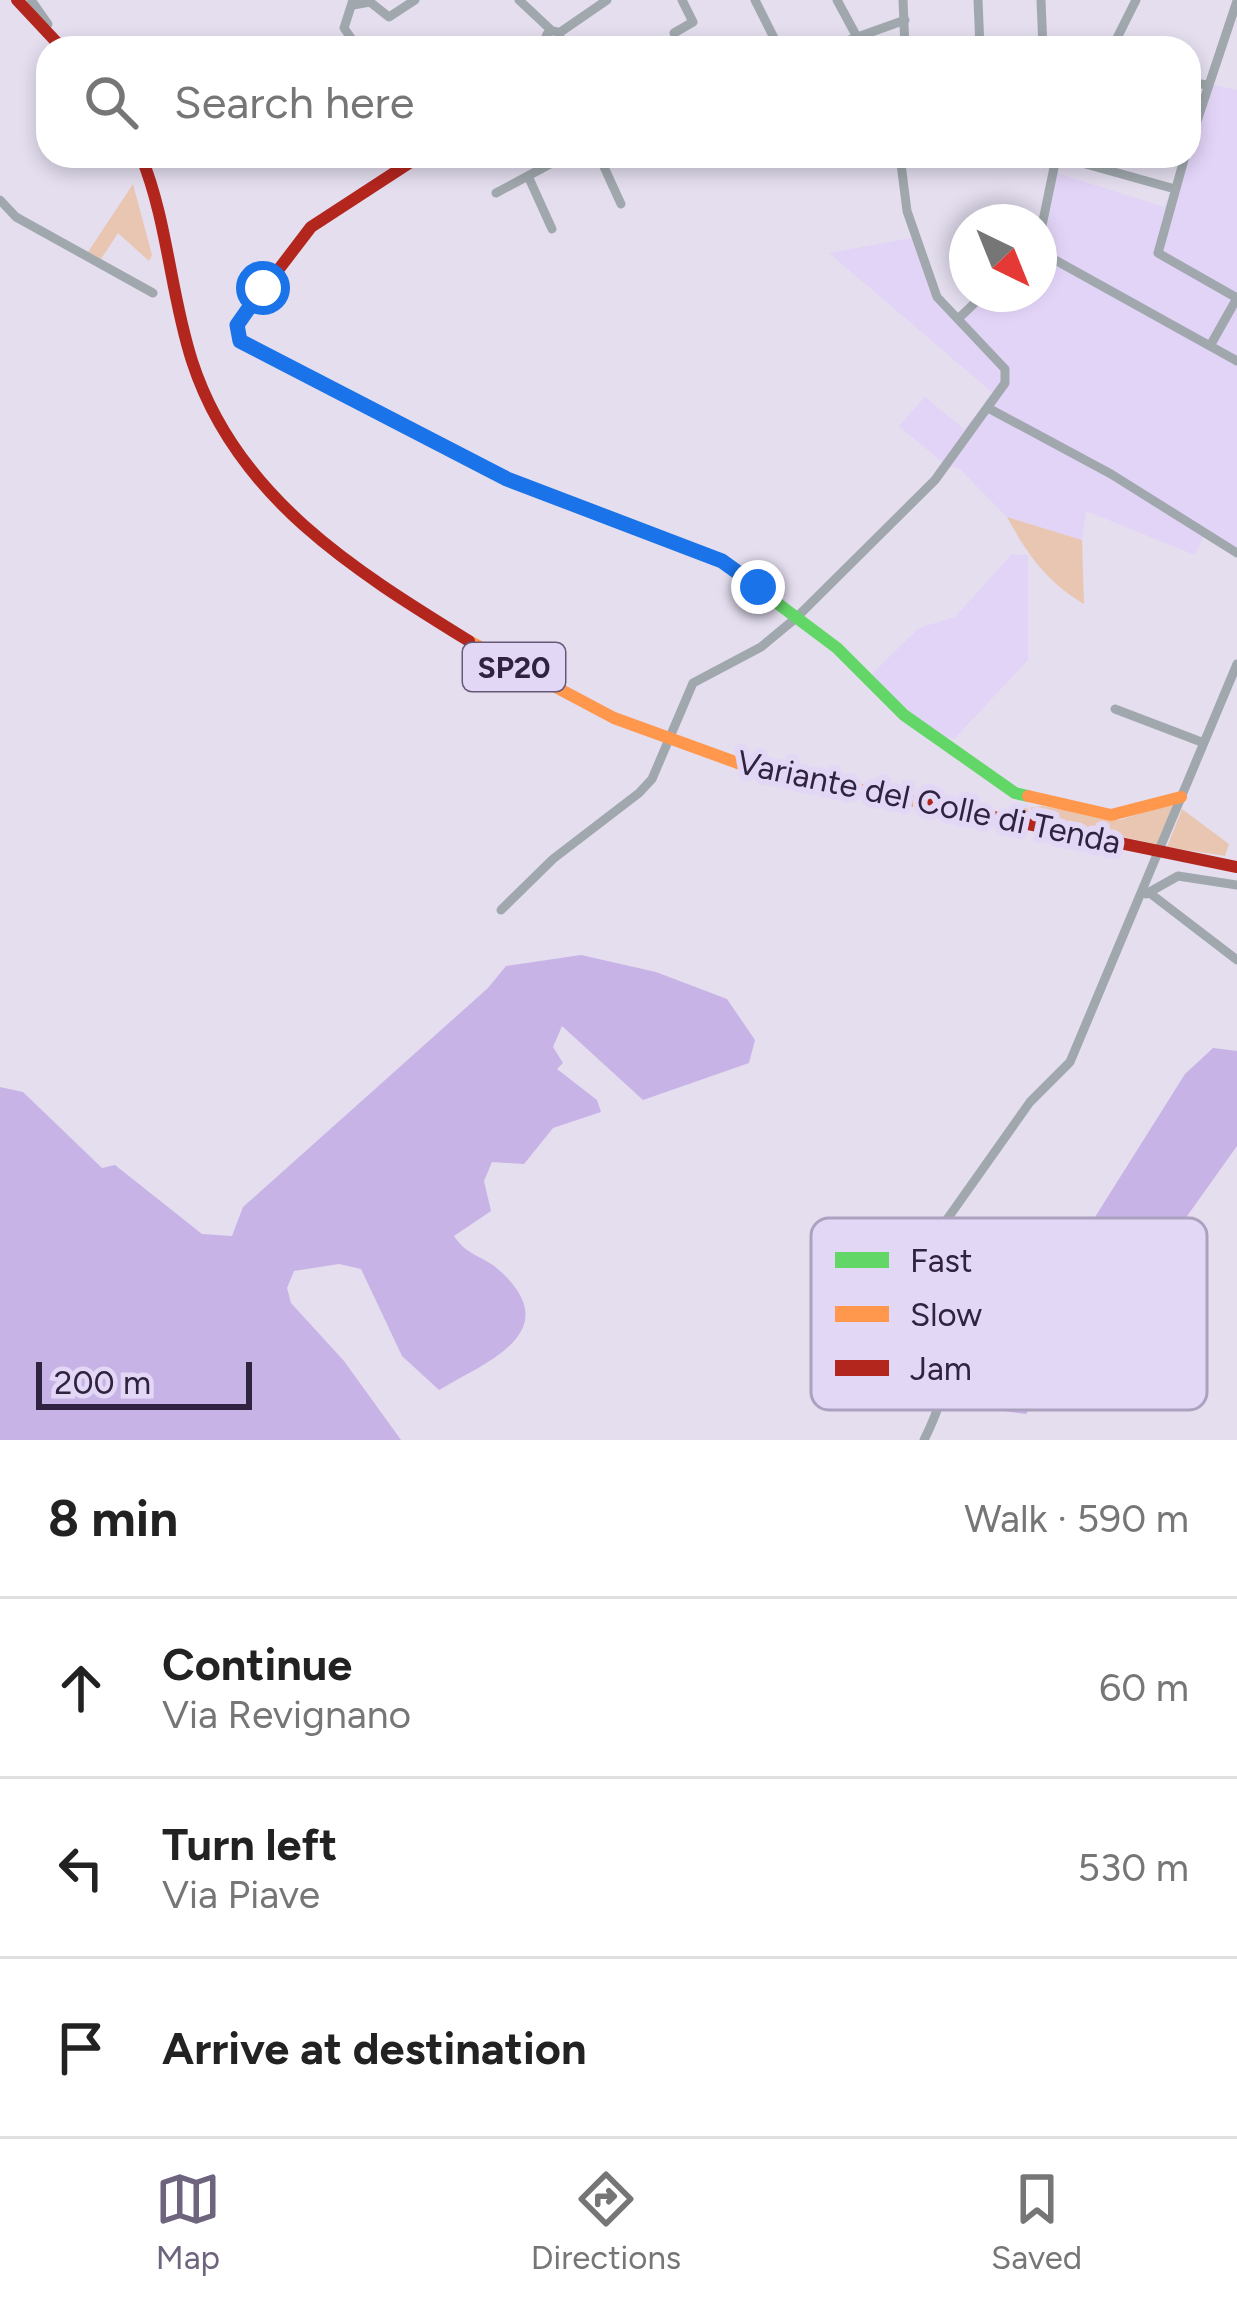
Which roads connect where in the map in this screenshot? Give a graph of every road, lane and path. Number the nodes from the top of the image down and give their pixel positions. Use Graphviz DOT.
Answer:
graph roads {
  1 [pos="17,0"];
  2 [pos="31,0"];
  3 [pos="416,0"];
  4 [pos="519,0"];
  5 [pos="607,0"];
  6 [pos="682,0"];
  7 [pos="755,0"];
  8 [pos="837,0"];
  9 [pos="903,0"];
  10 [pos="978,0"];
  11 [pos="1041,0"];
  12 [pos="1136,0"];
  13 [pos="1237,1"];
  14 [pos="353,2"];
  15 [pos="904,20"];
  16 [pos="674,34"];
  17 [pos="52,36"];
  18 [pos="55,36"];
  19 [pos="350,36"];
  20 [pos="551,36"];
  21 [pos="558,36"];
  22 [pos="773,36"];
  23 [pos="856,36"];
  24 [pos="860,36"];
  25 [pos="905,36"];
  26 [pos="980,36"];
  27 [pos="1042,36"];
  28 [pos="1118,36"];
  29 [pos="1201,84"];
  30 [pos="1208,85"];
  31 [pos="1201,107"];
  32 [pos="146,168"];
  33 [pos="402,168"];
  34 [pos="543,168"];
  35 [pos="604,168"];
  36 [pos="902,168"];
  37 [pos="1055,168"];
  38 [pos="1098,168"];
  39 [pos="1182,168"];
  40 [pos="529,176"];
  41 [pos="1175,189"];
  42 [pos="496,193"];
  43 [pos="0,200"];
  44 [pos="621,204"];
  45 [pos="1047,204"];
  46 [pos="553,229"];
  47 [pos="1057,261"];
  48 [pos="153,293"];
  49 [pos="965,312"];
  50 [pos="958,319"];
  51 [pos="1210,346"];
  52 [pos="1237,361"];
  53 [pos="990,409"];
  54 [pos="1237,553"];
  55 [pos="796,618"];
  56 [pos="1237,664"];
  57 [pos="1115,709"];
  58 [pos="1204,743"];
  59 [pos="1181,797"];
  60 [pos="1237,867"];
  61 [pos="1237,885"];
  62 [pos="1146,894"];
  63 [pos="501,910"];
  64 [pos="1237,960"];
  65 [pos="949,1218"];
  66 [pos="938,1410"];
  67 [pos="924,1440"];
  1 -- 17 [label="main road"];
  2 -- 18 [label="street"];
  3 -- 14 [label="street"];
  4 -- 20 [label="street"];
  5 -- 21 [label="street"];
  6 -- 16 [label="street"];
  7 -- 22 [label="street"];
  8 -- 23 [label="street"];
  9 -- 15 [label="street"];
  10 -- 26 [label="street"];
  11 -- 27 [label="street"];
  12 -- 28 [label="street"];
  13 -- 30 [label="street"];
  14 -- 19 [label="street"];
  15 -- 24 [label="street"];
  15 -- 25 [label="street"];
  29 -- 30 [label="street"];
  30 -- 31 [label="street"];
  32 -- 60 [label="main road, Variante del Colle di Tenda / SP20"];
  33 -- 55 [label="main road"];
  34 -- 40 [label="street"];
  35 -- 44 [label="street"];
  36 -- 50 [label="street"];
  37 -- 45 [label="street"];
  38 -- 41 [label="street"];
  39 -- 41 [label="street"];
  40 -- 42 [label="street"];
  40 -- 46 [label="street"];
  41 -- 51 [label="street"];
  43 -- 48 [label="street"];
  47 -- 51 [label="street"];
  49 -- 50 [label="street"];
  50 -- 53 [label="street"];
  51 -- 52 [label="street"];
  53 -- 54 [label="street"];
  53 -- 55 [label="street"];
  55 -- 59 [label="main road"];
  55 -- 63 [label="street"];
  56 -- 58 [label="street"];
  57 -- 58 [label="street"];
  58 -- 59 [label="street"];
  59 -- 62 [label="street"];
  61 -- 62 [label="street"];
  62 -- 64 [label="street"];
  62 -- 65 [label="street"];
  66 -- 67 [label="street"];
}
